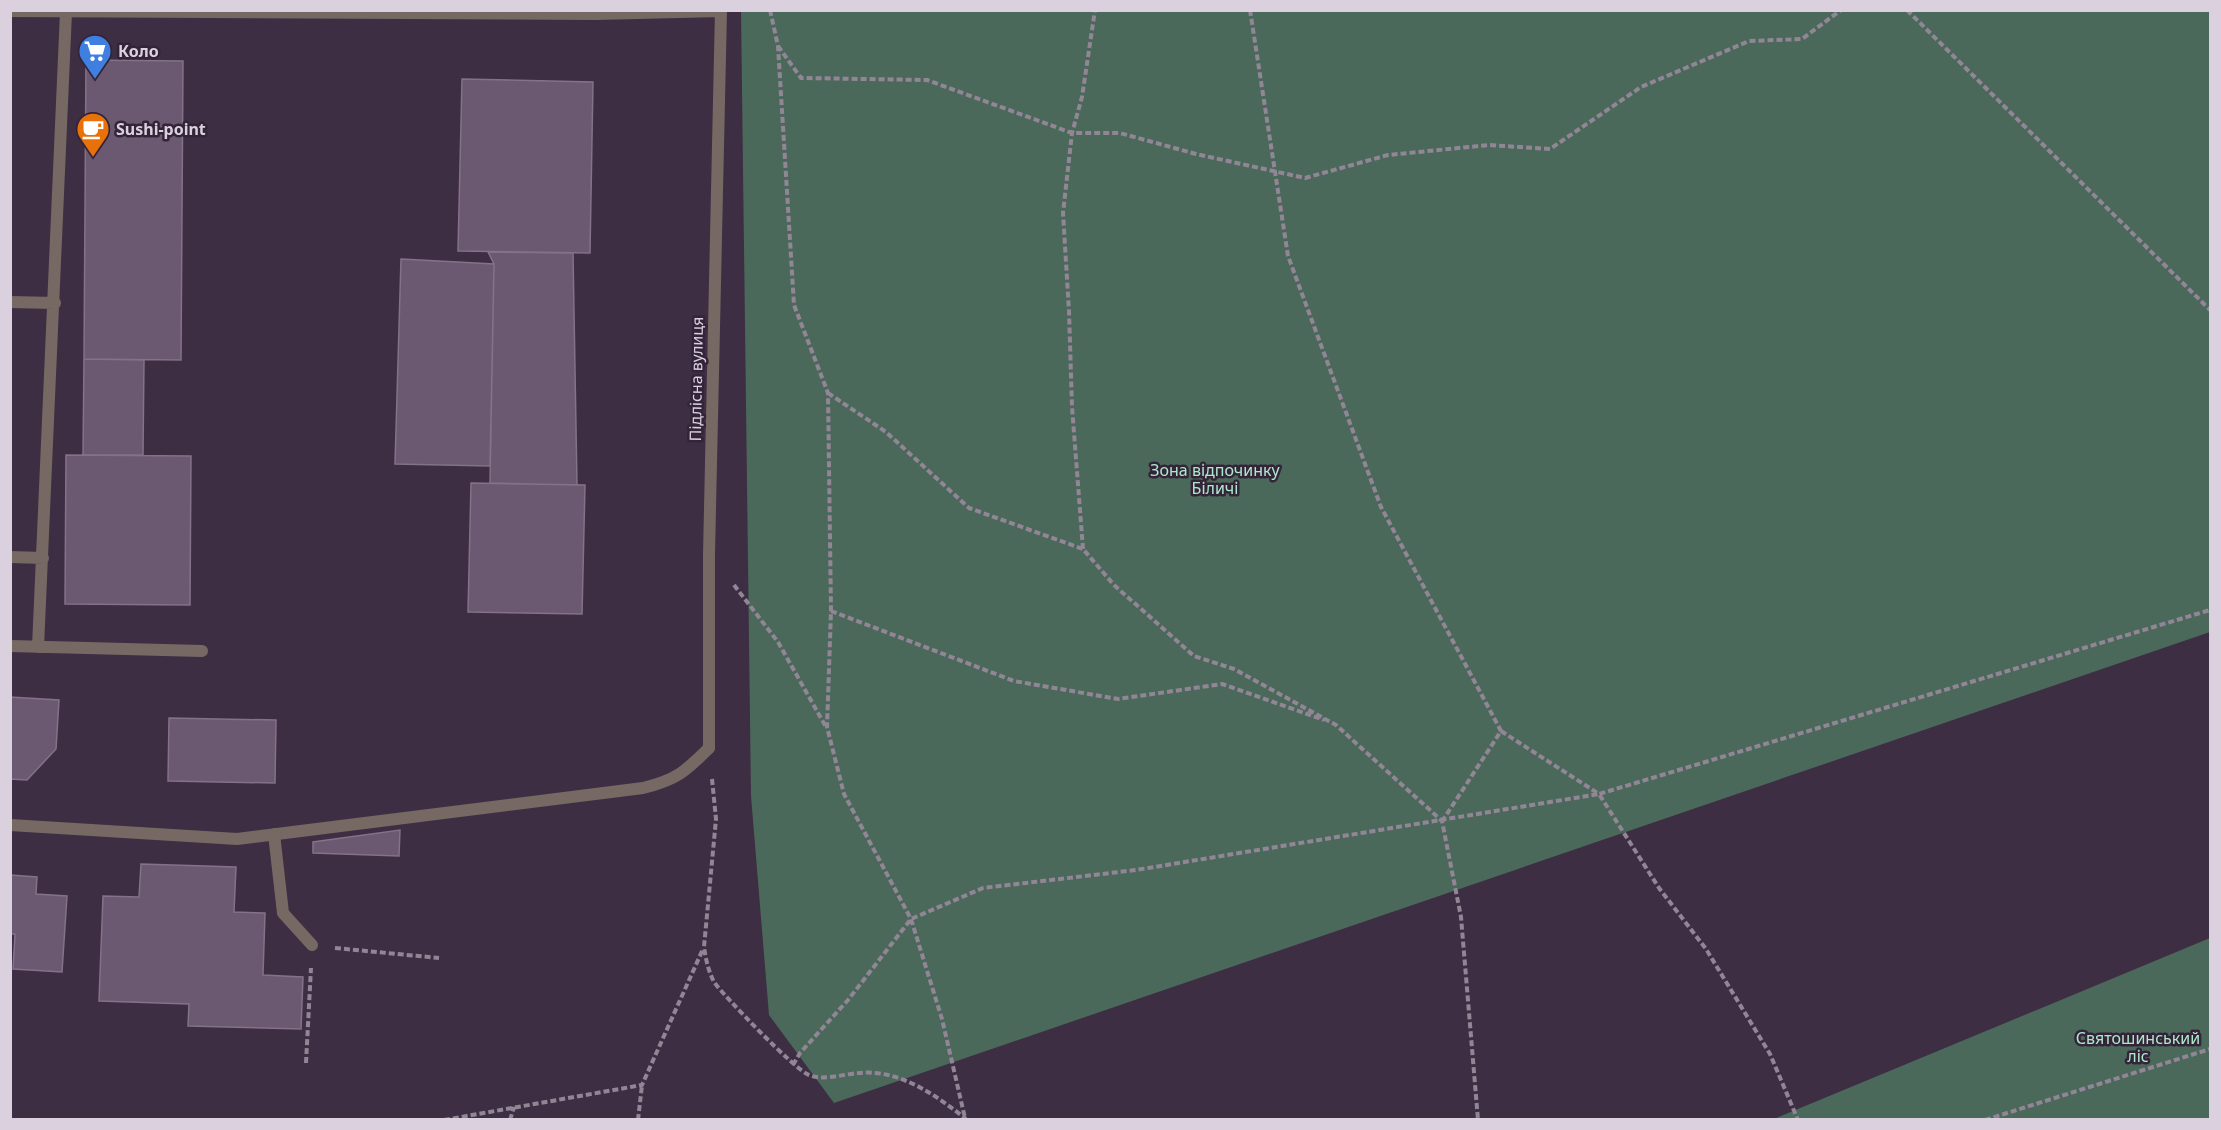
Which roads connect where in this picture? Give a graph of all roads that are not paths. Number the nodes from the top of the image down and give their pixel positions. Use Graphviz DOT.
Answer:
graph roads {
  1 [pos="10,11"];
  2 [pos="721,11"];
  3 [pos="66,12"];
  4 [pos="10,302"];
  5 [pos="55,303"];
  6 [pos="10,557"];
  7 [pos="43,558"];
  8 [pos="10,646"];
  9 [pos="38,647"];
  10 [pos="202,651"];
  11 [pos="10,825"];
  12 [pos="274,834"];
  13 [pos="312,945"];
  1 -- 3 [label="street"];
  2 -- 3 [label="street"];
  2 -- 12 [label="street, Підлісна вулиця"];
  3 -- 5 [label="street"];
  4 -- 5 [label="street"];
  5 -- 7 [label="street"];
  6 -- 7 [label="street"];
  7 -- 9 [label="street"];
  8 -- 9 [label="street"];
  9 -- 10 [label="street"];
  11 -- 12 [label="street"];
  12 -- 13 [label="street"];
}
